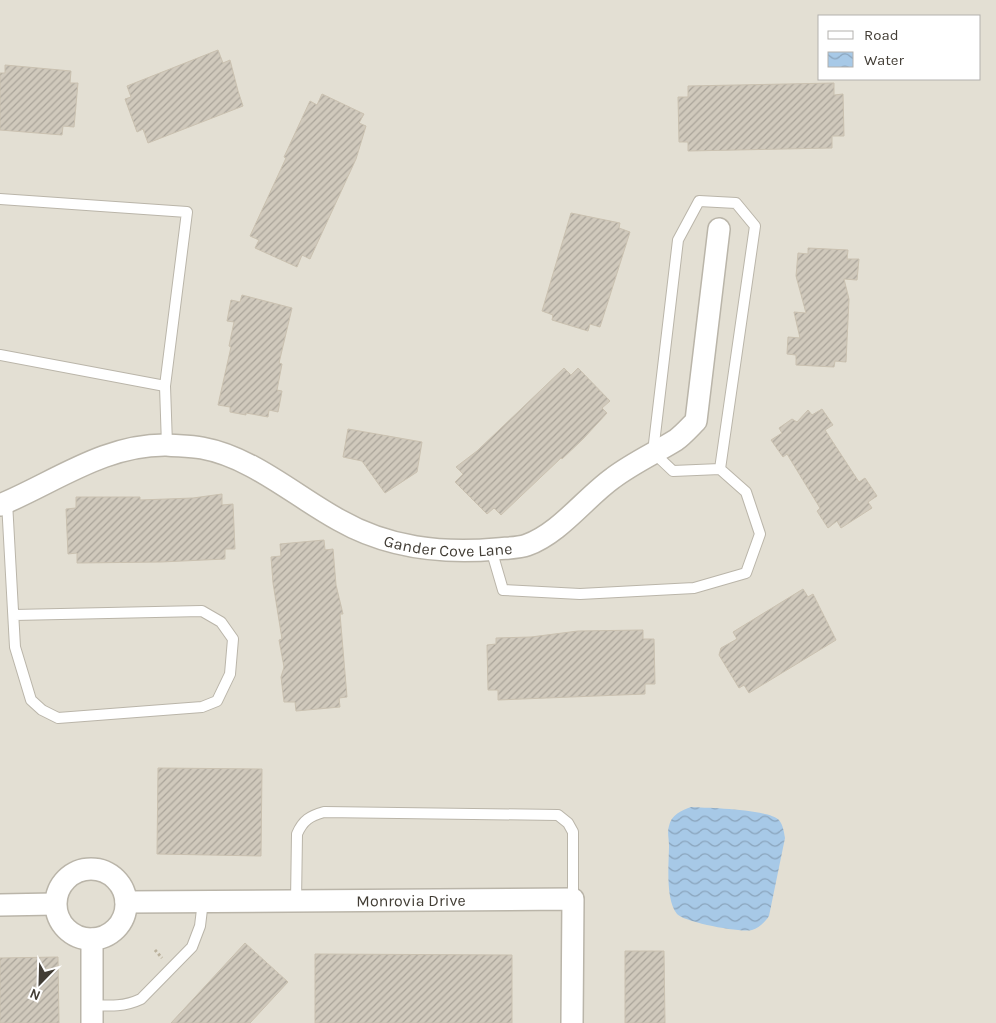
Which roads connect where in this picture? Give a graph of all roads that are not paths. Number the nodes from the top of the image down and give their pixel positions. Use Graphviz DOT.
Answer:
graph roads {
  1 [pos="0,199"];
  2 [pos="719,229"];
  3 [pos="0,355"];
  4 [pos="165,386"];
  5 [pos="167,445"];
  6 [pos="653,452"];
  7 [pos="720,468"];
  8 [pos="3,503"];
  9 [pos="491,549"];
  10 [pos="14,615"];
  11 [pos="572,899"];
  12 [pos="203,901"];
  13 [pos="296,901"];
  14 [pos="126,902"];
  15 [pos="55,904"];
  16 [pos="0,905"];
  17 [pos="92,939"];
  18 [pos="92,1014"];
  19 [pos="572,1023"];
  1 -- 4 [label="lane"];
  2 -- 6 [label="street, Gander Cove Lane"];
  3 -- 4 [label="lane"];
  4 -- 5 [label="lane"];
  5 -- 8 [label="street, Gander Cove Lane"];
  5 -- 9 [label="street, Gander Cove Lane"];
  6 -- 7 [label="lane"];
  6 -- 7 [label="lane"];
  6 -- 9 [label="street, Gander Cove Lane"];
  7 -- 9 [label="lane"];
  8 -- 10 [label="lane"];
  10 -- 10 [label="lane"];
  11 -- 13 [label="street, Monrovia Drive"];
  11 -- 13 [label="lane"];
  11 -- 19 [label="street"];
  12 -- 13 [label="street, Monrovia Drive"];
  12 -- 14 [label="street, Monrovia Drive"];
  12 -- 18 [label="lane"];
  14 -- 15 [label="street"];
  14 -- 17 [label="street"];
  15 -- 16 [label="street"];
  15 -- 17 [label="street"];
  17 -- 18 [label="street"];
}
